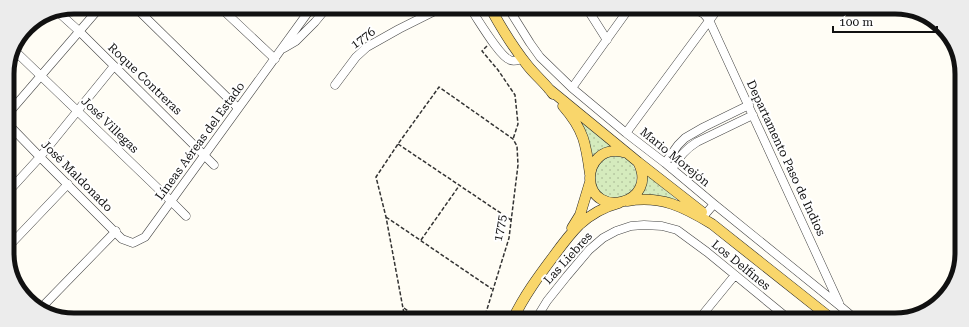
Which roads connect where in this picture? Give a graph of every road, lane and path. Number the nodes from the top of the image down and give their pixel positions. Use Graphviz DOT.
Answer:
graph roads {
  1 [pos="94,14"];
  2 [pos="142,14"];
  3 [pos="231,14"];
  4 [pos="307,14"];
  5 [pos="322,14"];
  6 [pos="430,14"];
  7 [pos="474,14"];
  8 [pos="494,14"];
  9 [pos="512,14"];
  10 [pos="590,14"];
  11 [pos="625,14"];
  12 [pos="704,14"];
  13 [pos="714,14"];
  14 [pos="61,15"];
  15 [pos="710,20"];
  16 [pos="79,32"];
  17 [pos="606,40"];
  18 [pos="492,41"];
  19 [pos="282,49"];
  20 [pos="18,53"];
  21 [pos="522,58"];
  22 [pos="275,59"];
  23 [pos="114,66"];
  24 [pos="41,75"];
  25 [pos="335,85"];
  26 [pos="572,88"];
  27 [pos="549,89"];
  28 [pos="749,105"];
  29 [pos="14,107"];
  30 [pos="238,108"];
  31 [pos="78,111"];
  32 [pos="753,115"];
  33 [pos="14,130"];
  34 [pos="626,133"];
  35 [pos="513,139"];
  36 [pos="398,144"];
  37 [pos="627,153"];
  38 [pos="205,154"];
  39 [pos="40,157"];
  40 [pos="638,162"];
  41 [pos="665,163"];
  42 [pos="214,165"];
  43 [pos="672,169"];
  44 [pos="590,178"];
  45 [pos="68,184"];
  46 [pos="14,185"];
  47 [pos="459,185"];
  48 [pos="171,201"];
  49 [pos="623,202"];
  50 [pos="714,204"];
  51 [pos="186,216"];
  52 [pos="386,216"];
  53 [pos="704,216"];
  54 [pos="511,221"];
  55 [pos="677,230"];
  56 [pos="116,231"];
  57 [pos="566,239"];
  58 [pos="421,240"];
  59 [pos="14,241"];
  60 [pos="133,243"];
  61 [pos="735,275"];
  62 [pos="493,289"];
  63 [pos="44,305"];
  64 [pos="840,306"];
  65 [pos="404,308"];
  66 [pos="404,313"];
  67 [pos="411,313"];
  68 [pos="486,313"];
  69 [pos="516,313"];
  70 [pos="539,313"];
  71 [pos="704,313"];
  72 [pos="781,313"];
  73 [pos="823,313"];
  74 [pos="848,313"];
  1 -- 16 [label="street"];
  2 -- 30 [label="street"];
  3 -- 22 [label="street"];
  4 -- 19 [label="street, Líneas Aéreas del Estado"];
  5 -- 19 [label="street, Líneas Aéreas del Estado"];
  6 -- 25 [label="street, 1776"];
  7 -- 18 [label="street"];
  8 -- 21 [label="main road"];
  9 -- 26 [label="street, Mario Morejón"];
  10 -- 17 [label="street"];
  11 -- 17 [label="street"];
  12 -- 15 [label="street"];
  13 -- 15 [label="street"];
  14 -- 16 [label="street, Roque Contreras"];
  15 -- 28 [label="street, Departamento Paso de Indios"];
  15 -- 34 [label="street"];
  16 -- 23 [label="street, Roque Contreras"];
  16 -- 24 [label="street"];
  17 -- 26 [label="street"];
  18 -- 21 [label="street"];
  18 -- 35 [label="path"];
  19 -- 22 [label="street, Líneas Aéreas del Estado"];
  20 -- 24 [label="street, José Villegas"];
  21 -- 27 [label="main road"];
  22 -- 30 [label="street, Líneas Aéreas del Estado"];
  23 -- 31 [label="street"];
  23 -- 38 [label="street, Roque Contreras"];
  24 -- 29 [label="street"];
  24 -- 31 [label="street, José Villegas"];
  26 -- 34 [label="street, Mario Morejón"];
  27 -- 37 [label="main road"];
  27 -- 44 [label="main road"];
  28 -- 32 [label="street, Departamento Paso de Indios"];
  28 -- 41 [label="street"];
  30 -- 38 [label="street, Líneas Aéreas del Estado"];
  31 -- 39 [label="street"];
  31 -- 48 [label="street, José Villegas"];
  32 -- 43 [label="street"];
  32 -- 64 [label="street, Departamento Paso de Indios"];
  33 -- 39 [label="street, José Maldonado"];
  34 -- 41 [label="street, Mario Morejón"];
  35 -- 36 [label="path"];
  35 -- 54 [label="path, 1775"];
  36 -- 47 [label="path"];
  36 -- 52 [label="path"];
  37 -- 40 [label="main road"];
  37 -- 44 [label="main road"];
  38 -- 42 [label="street, Roque Contreras"];
  38 -- 48 [label="street, Líneas Aéreas del Estado"];
  39 -- 45 [label="street, José Maldonado"];
  39 -- 46 [label="street"];
  40 -- 49 [label="main road"];
  40 -- 53 [label="main road"];
  41 -- 43 [label="street, Mario Morejón"];
  43 -- 50 [label="street, Mario Morejón"];
  44 -- 49 [label="main road"];
  44 -- 57 [label="main road"];
  45 -- 56 [label="street, José Maldonado"];
  45 -- 59 [label="street"];
  47 -- 54 [label="path"];
  47 -- 58 [label="path"];
  48 -- 51 [label="street, José Villegas"];
  48 -- 60 [label="street, Líneas Aéreas del Estado"];
  49 -- 53 [label="main road"];
  49 -- 57 [label="main road"];
  50 -- 53 [label="street"];
  50 -- 64 [label="street, Mario Morejón"];
  52 -- 58 [label="path"];
  52 -- 65 [label="path"];
  53 -- 73 [label="main road"];
  54 -- 62 [label="path, 1775"];
  55 -- 61 [label="street, Los Delfines"];
  55 -- 70 [label="street, Las Liebres"];
  56 -- 60 [label="street, José Maldonado"];
  56 -- 63 [label="street"];
  57 -- 69 [label="main road"];
  58 -- 62 [label="path"];
  61 -- 71 [label="street"];
  61 -- 72 [label="street, Los Delfines"];
  62 -- 68 [label="path, 1775"];
  64 -- 74 [label="street, Mario Morejón"];
  65 -- 66 [label="path"];
  65 -- 67 [label="path"];
}
